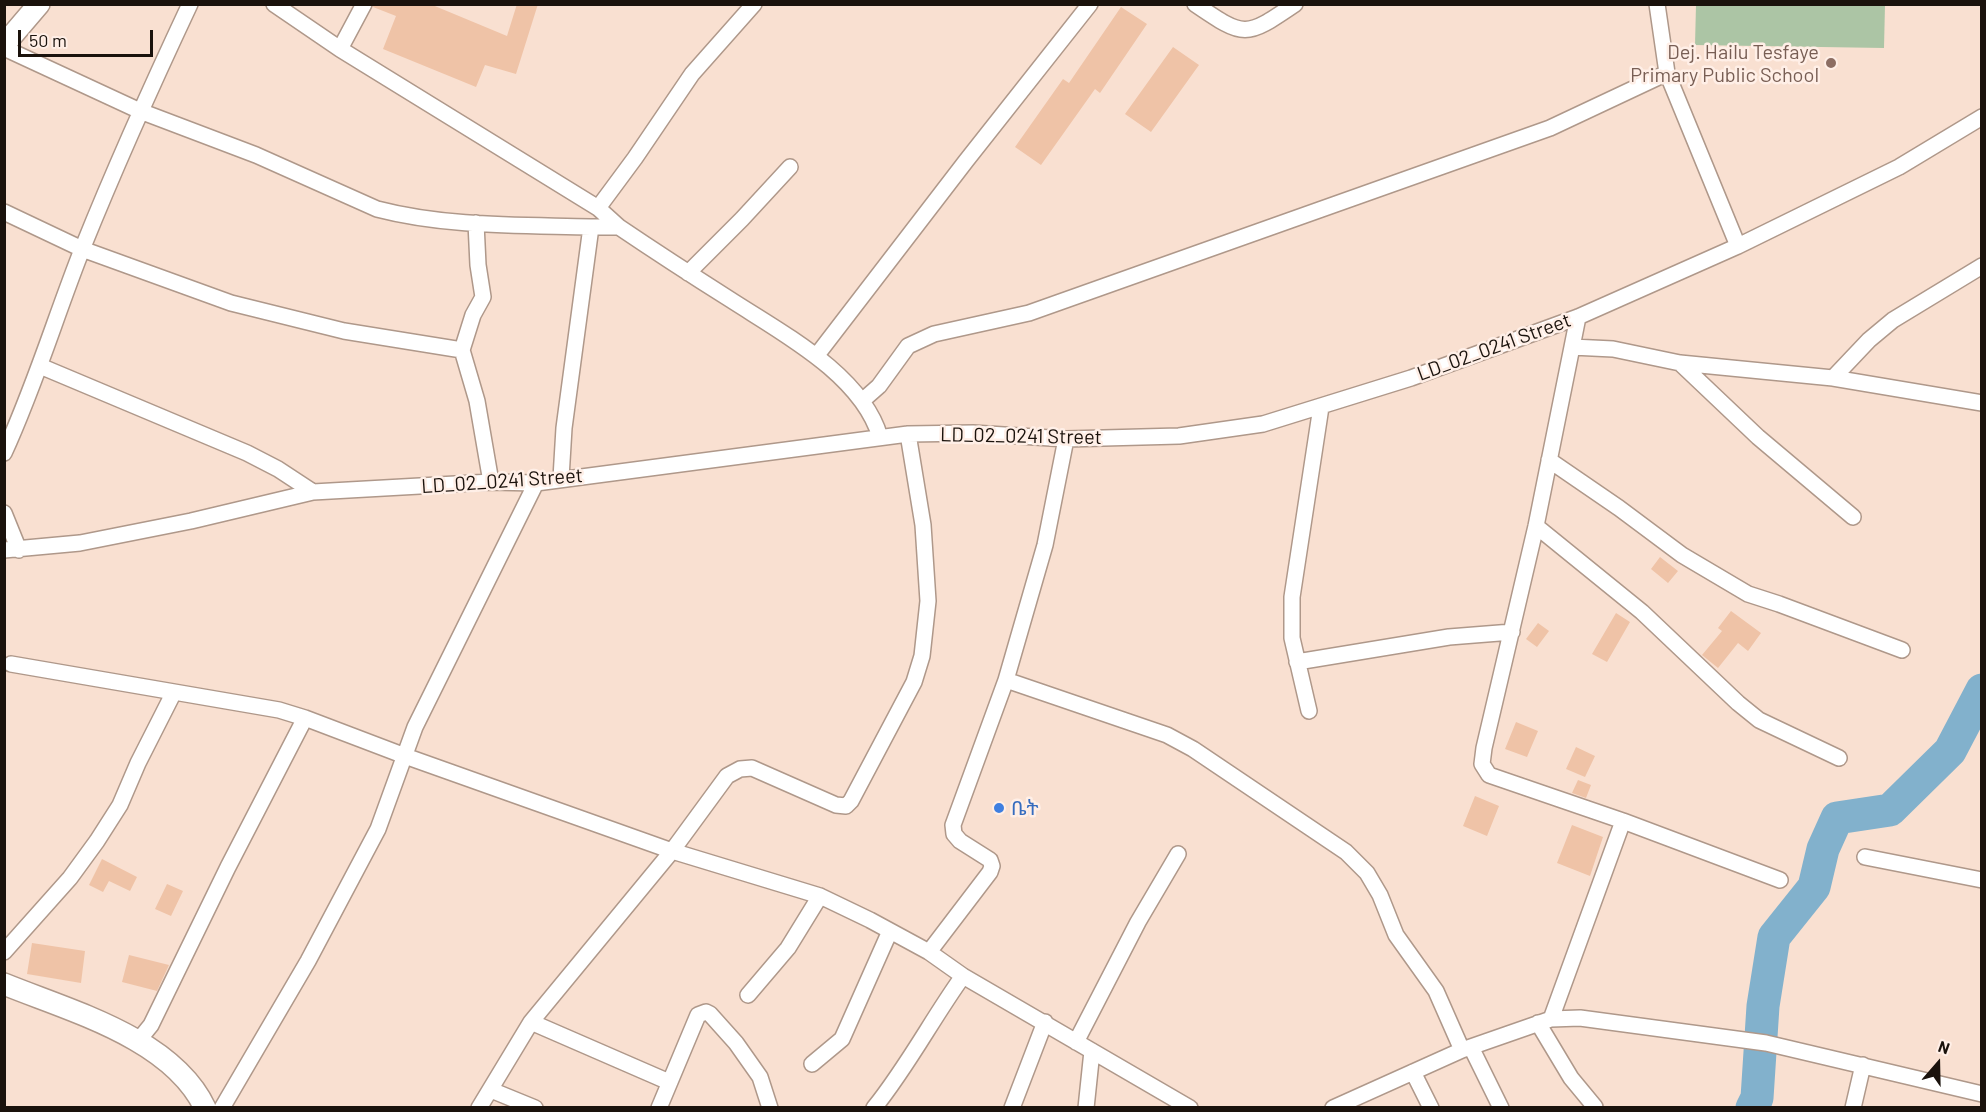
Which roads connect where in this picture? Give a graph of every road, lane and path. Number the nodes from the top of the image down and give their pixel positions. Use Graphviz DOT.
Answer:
graph roads {
  1 [pos="39,4"];
  2 [pos="190,4"];
  3 [pos="274,4"];
  4 [pos="364,4"];
  5 [pos="754,4"];
  6 [pos="1090,4"];
  7 [pos="1195,4"];
  8 [pos="1295,4"];
  9 [pos="1657,4"];
  10 [pos="4,47"];
  11 [pos="340,49"];
  12 [pos="1666,73"];
  13 [pos="140,111"];
  14 [pos="1982,117"];
  15 [pos="790,167"];
  16 [pos="598,208"];
  17 [pos="4,212"];
  18 [pos="476,224"];
  19 [pos="591,227"];
  20 [pos="619,228"];
  21 [pos="1738,246"];
  22 [pos="82,249"];
  23 [pos="1982,266"];
  24 [pos="688,273"];
  25 [pos="1578,316"];
  26 [pos="1572,347"];
  27 [pos="462,350"];
  28 [pos="817,356"];
  29 [pos="1680,363"];
  30 [pos="40,366"];
  31 [pos="1833,378"];
  32 [pos="862,401"];
  33 [pos="1982,403"];
  34 [pos="1321,407"];
  35 [pos="908,434"];
  36 [pos="880,437"];
  37 [pos="1066,439"];
  38 [pos="4,453"];
  39 [pos="1549,460"];
  40 [pos="561,478"];
  41 [pos="491,482"];
  42 [pos="536,483"];
  43 [pos="313,492"];
  44 [pos="4,513"];
  45 [pos="1853,517"];
  46 [pos="1536,526"];
  47 [pos="12,550"];
  48 [pos="1512,632"];
  49 [pos="1902,650"];
  50 [pos="1297,662"];
  51 [pos="11,664"];
  52 [pos="1006,680"];
  53 [pos="174,692"];
  54 [pos="1309,711"];
  55 [pos="305,718"];
  56 [pos="405,756"];
  57 [pos="1839,758"];
  58 [pos="1623,821"];
  59 [pos="672,851"];
  60 [pos="1178,854"];
  61 [pos="1865,857"];
  62 [pos="1980,874"];
  63 [pos="1780,879"];
  64 [pos="820,896"];
  65 [pos="890,930"];
  66 [pos="4,952"];
  67 [pos="929,952"];
  68 [pos="963,976"];
  69 [pos="4,984"];
  70 [pos="748,995"];
  71 [pos="1544,1021"];
  72 [pos="531,1022"];
  73 [pos="1045,1022"];
  74 [pos="138,1041"];
  75 [pos="1076,1042"];
  76 [pos="1467,1048"];
  77 [pos="1092,1051"];
  78 [pos="812,1064"];
  79 [pos="1863,1065"];
  80 [pos="1413,1072"];
  81 [pos="669,1082"];
  82 [pos="491,1090"];
  83 [pos="1982,1094"];
  84 [pos="205,1107"];
  85 [pos="222,1107"];
  86 [pos="479,1107"];
  87 [pos="535,1107"];
  88 [pos="659,1107"];
  89 [pos="770,1107"];
  90 [pos="874,1107"];
  91 [pos="1012,1107"];
  92 [pos="1086,1107"];
  93 [pos="1190,1107"];
  94 [pos="1333,1107"];
  95 [pos="1431,1107"];
  96 [pos="1501,1107"];
  97 [pos="1595,1107"];
  98 [pos="1853,1107"];
  1 -- 10 [label="main road"];
  2 -- 13 [label="street"];
  3 -- 11 [label="street"];
  4 -- 11 [label="street"];
  5 -- 16 [label="street"];
  6 -- 28 [label="street"];
  7 -- 8 [label="street"];
  9 -- 12 [label="street"];
  10 -- 13 [label="street"];
  11 -- 16 [label="street"];
  12 -- 21 [label="street"];
  12 -- 32 [label="street"];
  13 -- 18 [label="street"];
  13 -- 22 [label="street"];
  14 -- 21 [label="street, LD_02_0241 Street"];
  15 -- 24 [label="street"];
  16 -- 20 [label="street"];
  17 -- 22 [label="street"];
  18 -- 19 [label="street"];
  18 -- 27 [label="street"];
  19 -- 20 [label="street"];
  19 -- 40 [label="street"];
  20 -- 24 [label="street"];
  21 -- 25 [label="street, LD_02_0241 Street"];
  22 -- 27 [label="street"];
  22 -- 30 [label="street"];
  23 -- 31 [label="street"];
  24 -- 28 [label="street"];
  25 -- 26 [label="street"];
  25 -- 34 [label="street, LD_02_0241 Street"];
  26 -- 29 [label="street"];
  26 -- 39 [label="street"];
  27 -- 41 [label="street"];
  28 -- 32 [label="street"];
  29 -- 31 [label="street"];
  29 -- 45 [label="street"];
  30 -- 38 [label="street"];
  30 -- 43 [label="street"];
  31 -- 33 [label="street"];
  32 -- 36 [label="street"];
  34 -- 37 [label="street, LD_02_0241 Street"];
  34 -- 50 [label="street"];
  35 -- 36 [label="street, LD_02_0241 Street"];
  35 -- 37 [label="street, LD_02_0241 Street"];
  35 -- 59 [label="street"];
  36 -- 40 [label="street, LD_02_0241 Street"];
  37 -- 52 [label="street"];
  39 -- 46 [label="street"];
  39 -- 49 [label="street"];
  40 -- 42 [label="street, LD_02_0241 Street"];
  41 -- 42 [label="street, LD_02_0241 Street"];
  41 -- 43 [label="street, LD_02_0241 Street"];
  42 -- 56 [label="street"];
  43 -- 47 [label="street, LD_02_0241 Street"];
  44 -- 47 [label="street"];
  46 -- 48 [label="street"];
  46 -- 57 [label="street"];
  48 -- 50 [label="street"];
  48 -- 58 [label="street"];
  50 -- 54 [label="street"];
  51 -- 53 [label="street"];
  52 -- 67 [label="street"];
  52 -- 76 [label="street"];
  53 -- 55 [label="street"];
  53 -- 66 [label="street"];
  55 -- 56 [label="street"];
  55 -- 74 [label="street"];
  56 -- 59 [label="street"];
  56 -- 85 [label="street"];
  58 -- 63 [label="street"];
  58 -- 71 [label="street"];
  59 -- 64 [label="street"];
  59 -- 72 [label="street"];
  60 -- 75 [label="street"];
  61 -- 62 [label="street"];
  64 -- 65 [label="street"];
  64 -- 70 [label="street"];
  65 -- 67 [label="street"];
  65 -- 78 [label="street"];
  67 -- 68 [label="street"];
  68 -- 73 [label="street"];
  68 -- 90 [label="street"];
  69 -- 74 [label="main road"];
  71 -- 76 [label="street"];
  71 -- 79 [label="street"];
  71 -- 97 [label="street"];
  72 -- 81 [label="street"];
  72 -- 82 [label="street"];
  73 -- 75 [label="street"];
  73 -- 91 [label="street"];
  74 -- 84 [label="main road"];
  75 -- 77 [label="street"];
  76 -- 80 [label="street"];
  76 -- 96 [label="street"];
  77 -- 92 [label="street"];
  77 -- 93 [label="street"];
  79 -- 83 [label="street"];
  79 -- 98 [label="street"];
  80 -- 94 [label="street"];
  80 -- 95 [label="street"];
  81 -- 88 [label="street"];
  81 -- 89 [label="street"];
  82 -- 86 [label="street"];
  82 -- 87 [label="street"];
}
